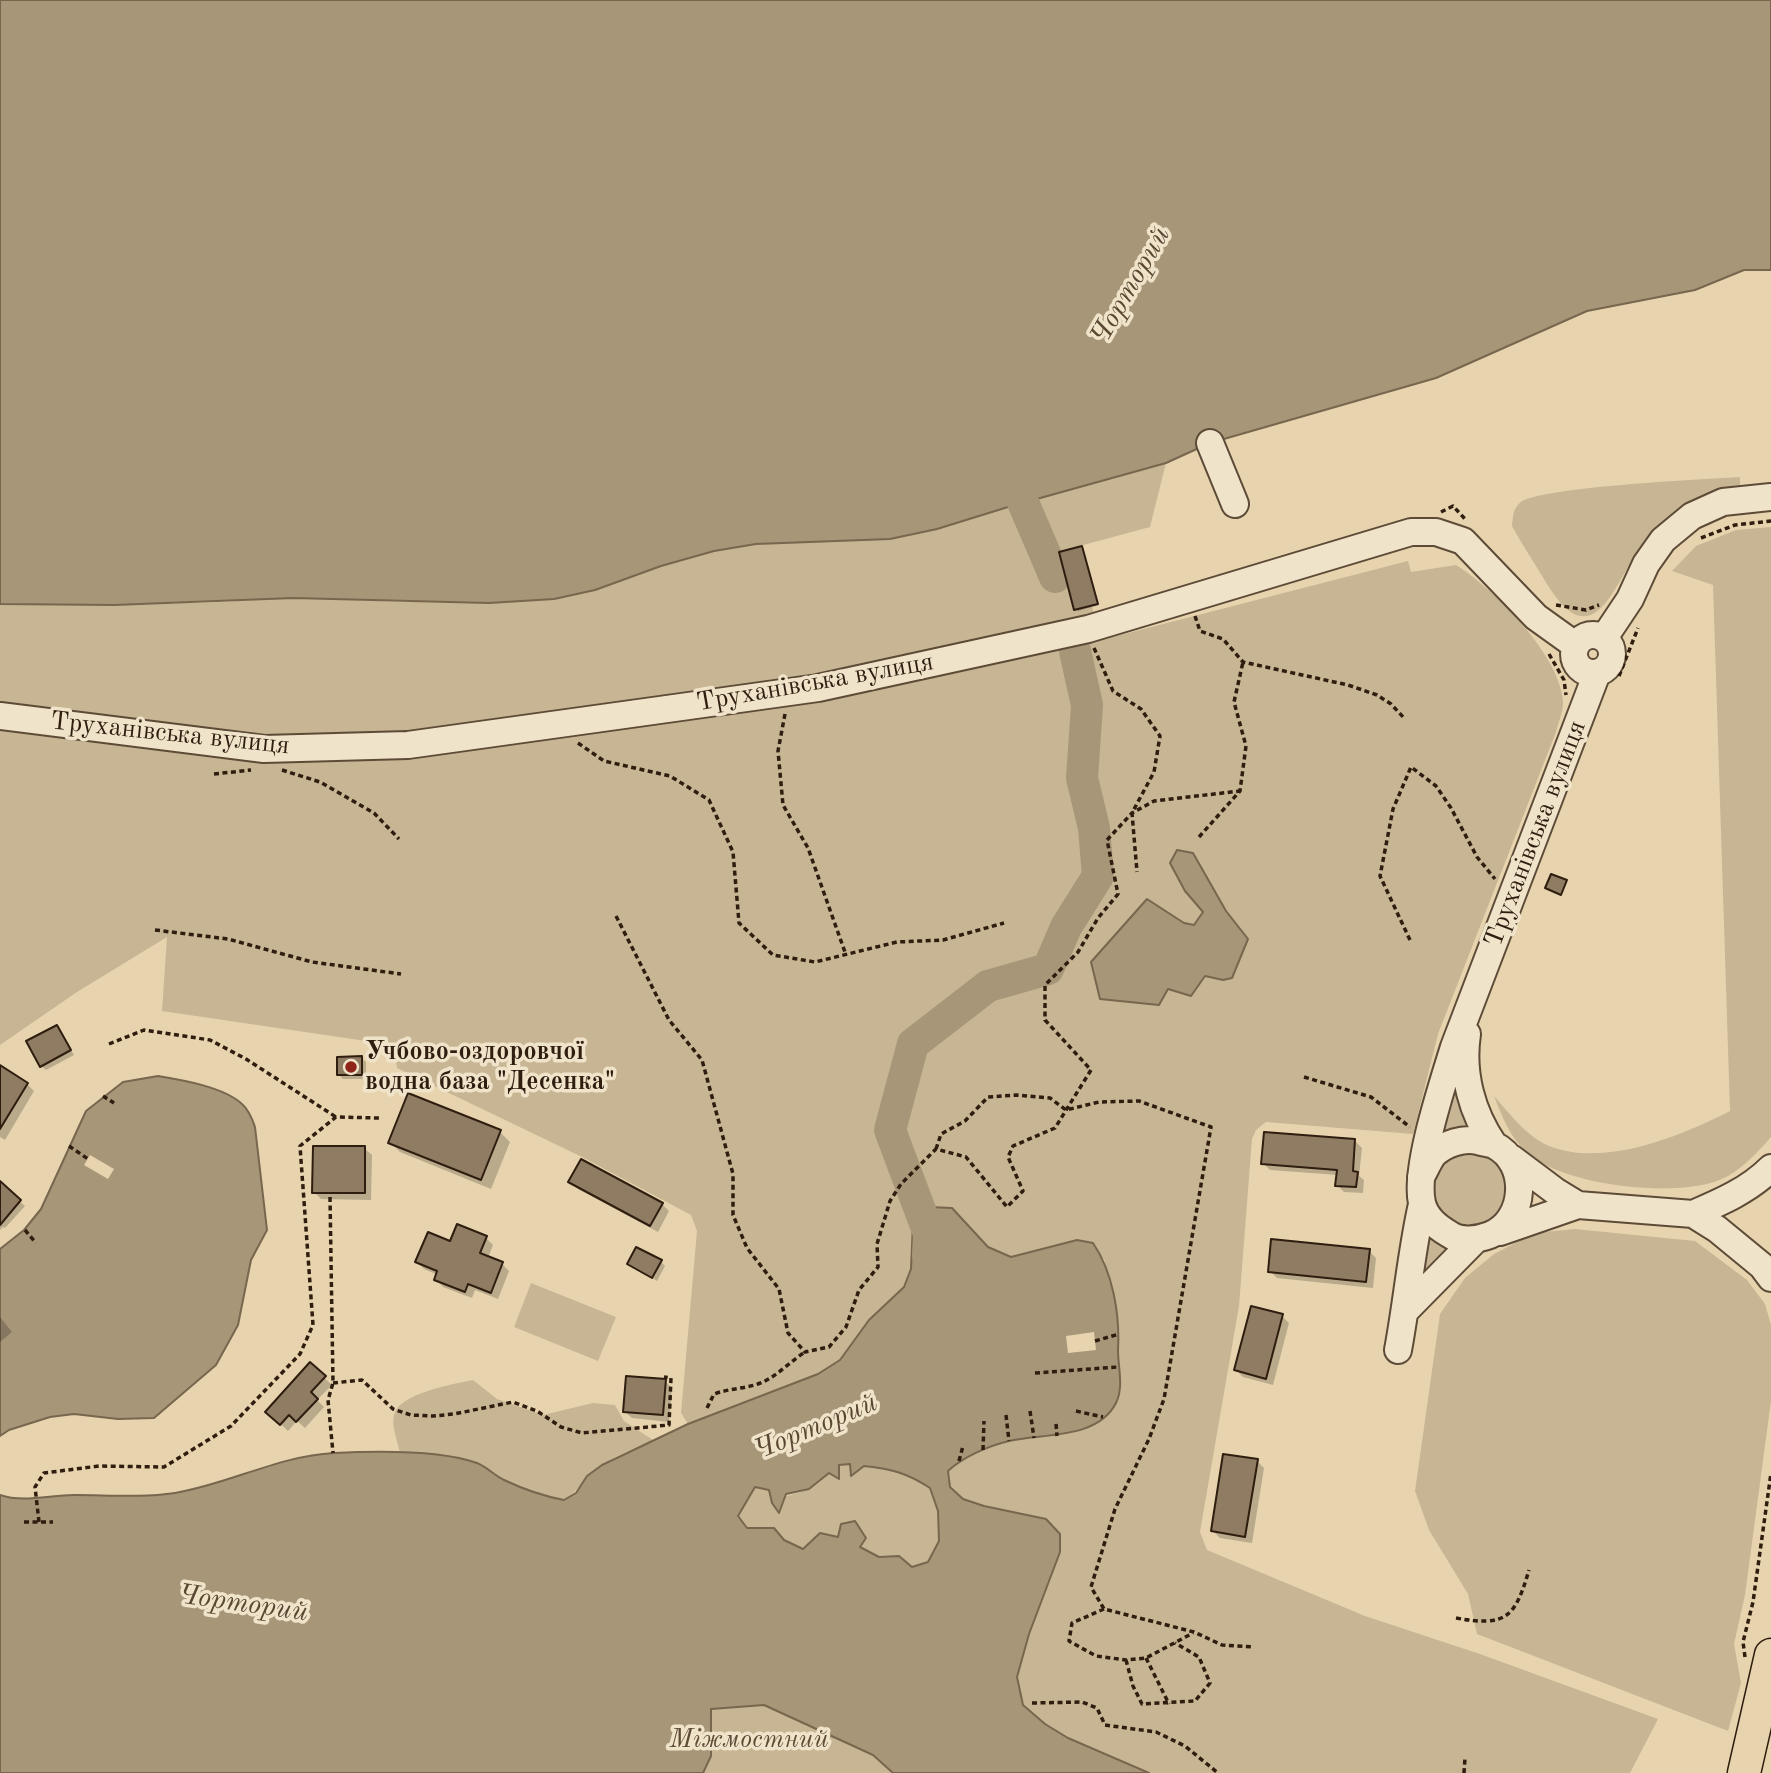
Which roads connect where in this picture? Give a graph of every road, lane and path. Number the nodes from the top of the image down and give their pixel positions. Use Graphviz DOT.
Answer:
graph roads {
  1 [pos="1210,443"];
  2 [pos="1771,497"];
  3 [pos="1235,504"];
  4 [pos="1771,520"];
  5 [pos="1693,541"];
  6 [pos="1193,597"];
  7 [pos="1641,621"];
  8 [pos="1096,626"];
  9 [pos="1604,638"];
  10 [pos="1575,645"];
  11 [pos="1547,650"];
  12 [pos="1243,662"];
  13 [pos="1607,678"];
  14 [pos="789,692"];
  15 [pos="1567,703"];
  16 [pos="0,716"];
  17 [pos="1405,719"];
  18 [pos="553,726"];
  19 [pos="272,768"];
  20 [pos="261,769"];
  21 [pos="214,774"];
  22 [pos="1240,791"];
  23 [pos="1132,813"];
  24 [pos="1199,837"];
  25 [pos="399,839"];
  26 [pos="1137,872"];
  27 [pos="1500,884"];
  28 [pos="616,916"];
  29 [pos="1004,923"];
  30 [pos="155,930"];
  31 [pos="1410,940"];
  32 [pos="846,956"];
  33 [pos="401,974"];
  34 [pos="1474,995"];
  35 [pos="109,1044"];
  36 [pos="1304,1077"];
  37 [pos="103,1096"];
  38 [pos="114,1102"];
  39 [pos="1066,1110"];
  40 [pos="336,1117"];
  41 [pos="379,1118"];
  42 [pos="1417,1132"];
  43 [pos="69,1146"];
  44 [pos="936,1149"];
  45 [pos="1500,1150"];
  46 [pos="88,1159"];
  47 [pos="1771,1168"];
  48 [pos="1421,1177"];
  49 [pos="330,1197"];
  50 [pos="1422,1204"];
  51 [pos="1578,1205"];
  52 [pos="1693,1214"];
  53 [pos="24,1230"];
  54 [pos="1484,1237"];
  55 [pos="36,1243"];
  56 [pos="1771,1278"];
  57 [pos="1405,1311"];
  58 [pos="1119,1334"];
  59 [pos="1095,1341"];
  60 [pos="1398,1350"];
  61 [pos="805,1352"];
  62 [pos="1118,1367"];
  63 [pos="1035,1373"];
  64 [pos="664,1377"];
  65 [pos="332,1383"];
  66 [pos="707,1408"];
  67 [pos="1030,1411"];
  68 [pos="1076,1411"];
  69 [pos="1006,1415"];
  70 [pos="1103,1418"];
  71 [pos="984,1421"];
  72 [pos="1056,1424"];
  73 [pos="1057,1436"];
  74 [pos="1034,1438"];
  75 [pos="1009,1441"];
  76 [pos="963,1446"];
  77 [pos="983,1450"];
  78 [pos="332,1453"];
  79 [pos="959,1461"];
  80 [pos="1771,1473"];
  81 [pos="39,1521"];
  82 [pos="24,1522"];
  83 [pos="53,1522"];
  84 [pos="1529,1570"];
  85 [pos="1104,1609"];
  86 [pos="1455,1618"];
  87 [pos="1194,1632"];
  88 [pos="1175,1643"];
  89 [pos="1253,1647"];
  90 [pos="1146,1658"];
  91 [pos="1126,1660"];
  92 [pos="1759,1662"];
  93 [pos="1032,1703"];
  94 [pos="1169,1704"];
  95 [pos="1465,1758"];
  96 [pos="1219,1773"];
  97 [pos="1464,1773"];
  98 [pos="1744,1773"];
  1 -- 3 [label="street"];
  2 -- 9 [label="street"];
  4 -- 5 [label="path"];
  6 -- 8 [label="street, Труханівська вулиця"];
  6 -- 10 [label="street, Труханівська вулиця"];
  6 -- 12 [label="path"];
  7 -- 13 [label="path"];
  8 -- 14 [label="street, Труханівська вулиця"];
  8 -- 23 [label="path"];
  9 -- 10 [label="street"];
  9 -- 13 [label="street"];
  10 -- 13 [label="street"];
  11 -- 15 [label="path"];
  12 -- 17 [label="path"];
  12 -- 22 [label="path"];
  13 -- 34 [label="street, Труханівська вулиця"];
  14 -- 18 [label="street, Труханівська вулиця"];
  14 -- 32 [label="path"];
  16 -- 18 [label="street, Труханівська вулиця"];
  18 -- 32 [label="path"];
  19 -- 25 [label="path"];
  20 -- 21 [label="path"];
  22 -- 23 [label="path"];
  22 -- 24 [label="path"];
  23 -- 26 [label="path"];
  23 -- 39 [label="path"];
  27 -- 31 [label="path"];
  28 -- 61 [label="path"];
  29 -- 32 [label="path"];
  30 -- 33 [label="path"];
  34 -- 45 [label="street, Труханівська вулиця"];
  34 -- 48 [label="street, Труханівська вулиця"];
  35 -- 40 [label="path"];
  36 -- 42 [label="path"];
  37 -- 38 [label="path"];
  39 -- 44 [label="path"];
  39 -- 44 [label="path"];
  39 -- 85 [label="path"];
  40 -- 41 [label="path"];
  40 -- 81 [label="path"];
  43 -- 46 [label="path"];
  44 -- 61 [label="path"];
  45 -- 48 [label="street"];
  45 -- 51 [label="street, Труханівська вулиця"];
  45 -- 54 [label="street"];
  47 -- 52 [label="street, Труханівська вулиця"];
  48 -- 50 [label="street"];
  49 -- 65 [label="path"];
  50 -- 54 [label="street"];
  50 -- 57 [label="street"];
  51 -- 52 [label="street, Труханівська вулиця"];
  51 -- 54 [label="street, Труханівська вулиця"];
  52 -- 56 [label="street, Труханівська вулиця"];
  53 -- 55 [label="path"];
  54 -- 57 [label="street"];
  57 -- 60 [label="street"];
  58 -- 59 [label="path"];
  61 -- 66 [label="path"];
  62 -- 63 [label="path"];
  64 -- 65 [label="path"];
  65 -- 78 [label="path"];
  67 -- 74 [label="path"];
  68 -- 70 [label="path"];
  69 -- 75 [label="path"];
  71 -- 77 [label="path"];
  72 -- 73 [label="path"];
  76 -- 79 [label="path"];
  80 -- 92 [label="path"];
  81 -- 82 [label="path"];
  81 -- 83 [label="path"];
  84 -- 86 [label="path"];
  85 -- 87 [label="path"];
  85 -- 91 [label="path"];
  87 -- 88 [label="path"];
  87 -- 89 [label="path"];
  88 -- 90 [label="path"];
  88 -- 94 [label="path"];
  90 -- 91 [label="path"];
  90 -- 94 [label="path"];
  91 -- 94 [label="path"];
  92 -- 98 [label="main road"];
  93 -- 96 [label="path"];
  95 -- 97 [label="path"];
}
